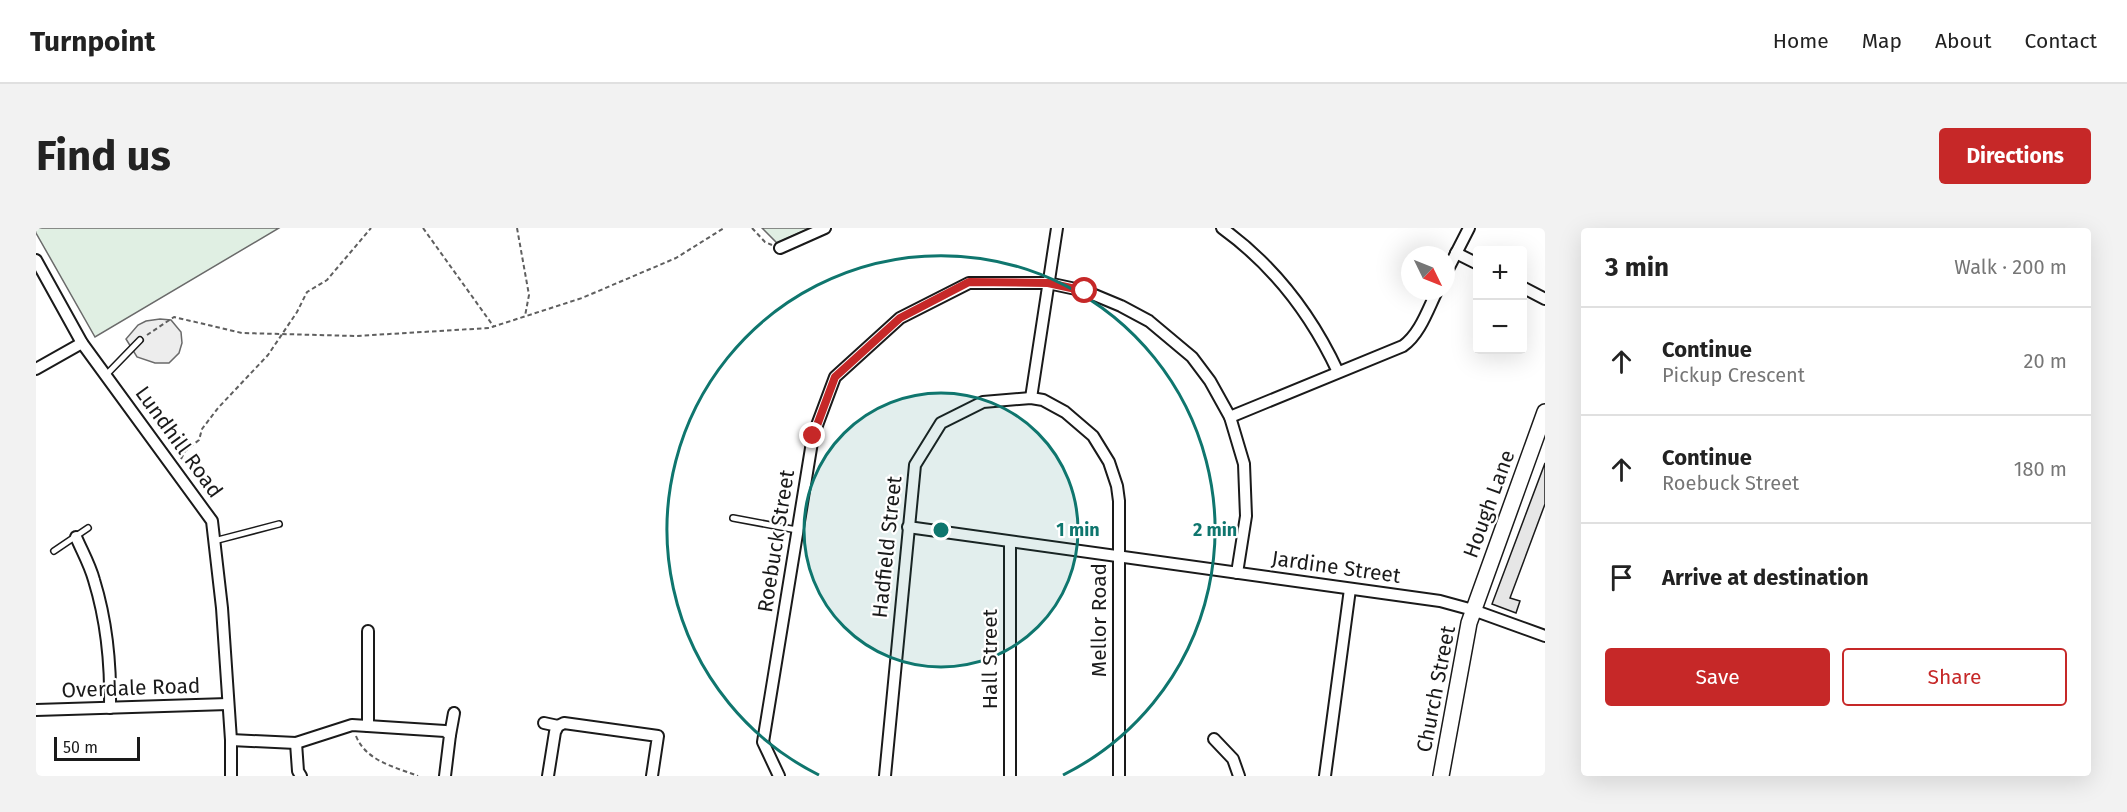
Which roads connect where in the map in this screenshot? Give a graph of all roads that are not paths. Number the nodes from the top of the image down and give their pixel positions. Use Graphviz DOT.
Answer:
graph roads {
  1 [pos="825,228"];
  2 [pos="1057,228"];
  3 [pos="1222,228"];
  4 [pos="1469,228"];
  5 [pos="780,249"];
  6 [pos="1456,254"];
  7 [pos="36,260"];
  8 [pos="1473,262"];
  9 [pos="1048,283"];
  10 [pos="1527,290"];
  11 [pos="1545,299"];
  12 [pos="1432,300"];
  13 [pos="140,340"];
  14 [pos="82,343"];
  15 [pos="36,369"];
  16 [pos="1338,372"];
  17 [pos="106,375"];
  18 [pos="1031,398"];
  19 [pos="1545,412"];
  20 [pos="1230,417"];
  21 [pos="733,518"];
  22 [pos="279,524"];
  23 [pos="908,527"];
  24 [pos="88,528"];
  25 [pos="797,530"];
  26 [pos="76,537"];
  27 [pos="214,541"];
  28 [pos="1010,542"];
  29 [pos="54,551"];
  30 [pos="1118,557"];
  31 [pos="1237,573"];
  32 [pos="1350,589"];
  33 [pos="1473,610"];
  34 [pos="368,631"];
  35 [pos="1545,636"];
  36 [pos="228,704"];
  37 [pos="110,708"];
  38 [pos="36,710"];
  39 [pos="454,713"];
  40 [pos="544,723"];
  41 [pos="368,726"];
  42 [pos="558,726"];
  43 [pos="450,735"];
  44 [pos="1214,739"];
  45 [pos="231,740"];
  46 [pos="296,743"];
  47 [pos="231,776"];
  48 [pos="301,776"];
  49 [pos="445,776"];
  50 [pos="548,776"];
  51 [pos="652,776"];
  52 [pos="778,776"];
  53 [pos="885,776"];
  54 [pos="1010,776"];
  55 [pos="1119,776"];
  56 [pos="1239,776"];
  57 [pos="1325,776"];
  58 [pos="1441,776"];
  1 -- 5 [label="street"];
  2 -- 9 [label="street"];
  3 -- 16 [label="street"];
  4 -- 6 [label="street"];
  6 -- 8 [label="street"];
  7 -- 14 [label="street, Lundhill Road"];
  9 -- 18 [label="street"];
  9 -- 20 [label="street, Roebuck Street"];
  9 -- 25 [label="street, Roebuck Street"];
  10 -- 11 [label="street"];
  12 -- 16 [label="street"];
  13 -- 17 [label="lane"];
  14 -- 15 [label="street"];
  14 -- 17 [label="street, Lundhill Road"];
  16 -- 20 [label="street"];
  17 -- 27 [label="street, Lundhill Road"];
  18 -- 23 [label="street, Hadfield Street"];
  18 -- 30 [label="street, Mellor Road"];
  19 -- 33 [label="main road, Hough Lane"];
  20 -- 31 [label="street, Roebuck Street"];
  21 -- 25 [label="lane"];
  22 -- 27 [label="lane"];
  23 -- 28 [label="street, Jardine Street"];
  23 -- 53 [label="street, Hadfield Street"];
  24 -- 26 [label="lane"];
  25 -- 52 [label="street, Roebuck Street"];
  26 -- 29 [label="lane"];
  26 -- 37 [label="street"];
  27 -- 36 [label="street, Lundhill Road"];
  28 -- 30 [label="street, Jardine Street"];
  28 -- 54 [label="street, Hall Street"];
  30 -- 31 [label="street, Jardine Street"];
  30 -- 55 [label="street, Mellor Road"];
  31 -- 32 [label="street, Jardine Street"];
  32 -- 33 [label="street, Jardine Street"];
  32 -- 57 [label="street"];
  33 -- 35 [label="street, Jardine Street"];
  33 -- 58 [label="main road, Church Street"];
  34 -- 41 [label="street"];
  36 -- 37 [label="street, Overdale Road"];
  36 -- 45 [label="street, Lundhill Road"];
  37 -- 38 [label="street, Overdale Road"];
  39 -- 43 [label="street"];
  40 -- 42 [label="street"];
  41 -- 43 [label="street"];
  41 -- 46 [label="street"];
  42 -- 50 [label="street"];
  42 -- 51 [label="street"];
  43 -- 49 [label="street"];
  44 -- 56 [label="street"];
  45 -- 46 [label="street"];
  45 -- 47 [label="street, Lundhill Road"];
  46 -- 48 [label="street"];
}
